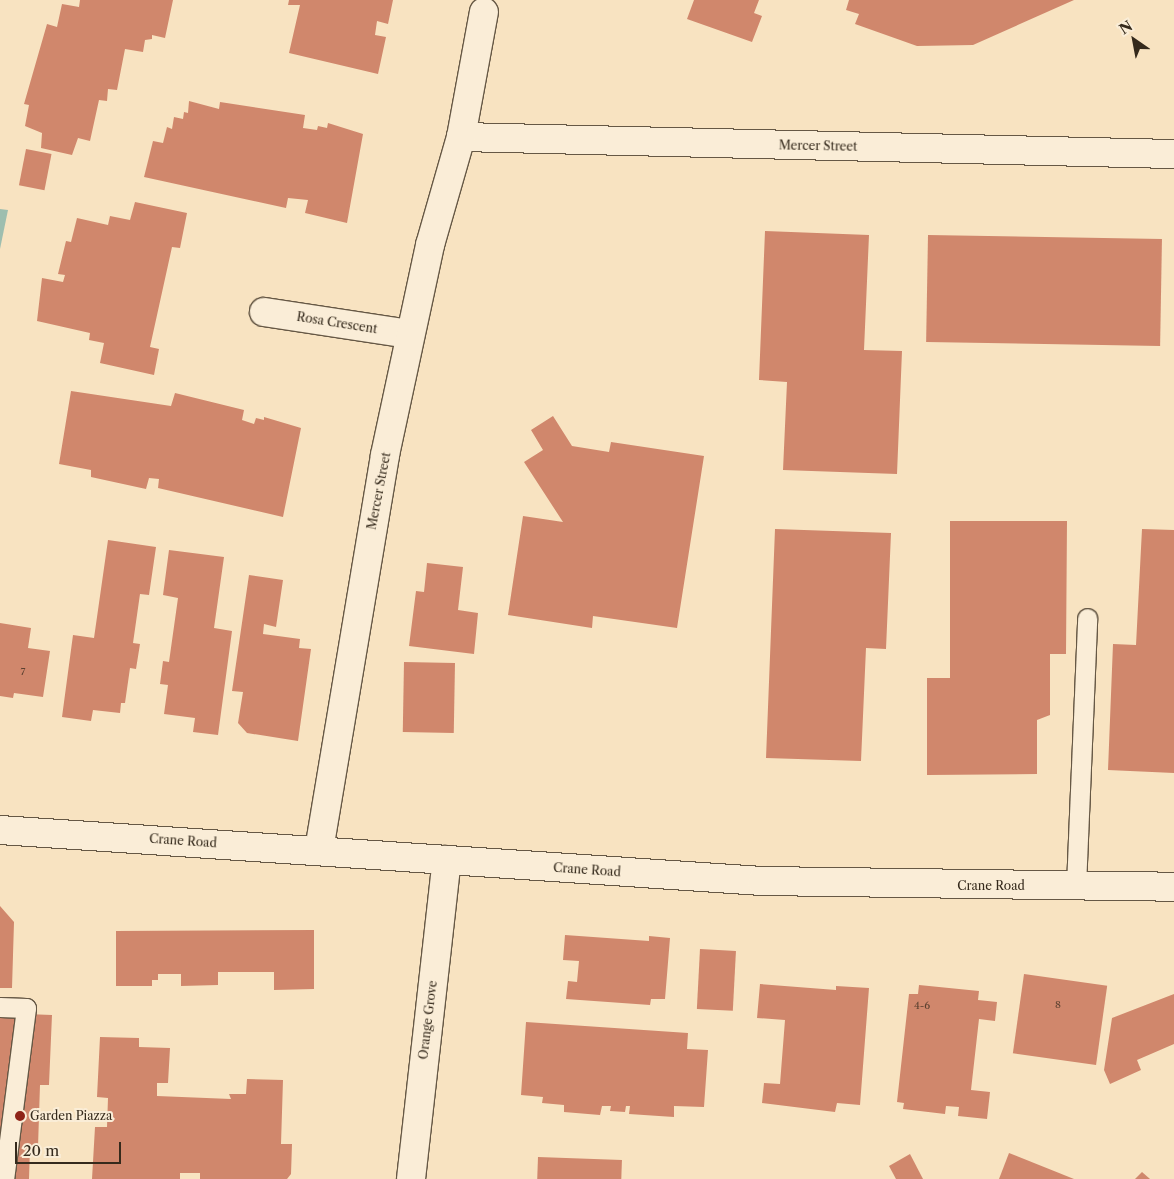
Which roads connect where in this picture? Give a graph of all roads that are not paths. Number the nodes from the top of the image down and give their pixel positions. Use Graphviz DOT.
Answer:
graph roads {
  1 [pos="484,12"];
  2 [pos="461,137"];
  3 [pos="1174,154"];
  4 [pos="264,312"];
  5 [pos="409,334"];
  6 [pos="1087,618"];
  7 [pos="0,830"];
  8 [pos="319,850"];
  9 [pos="448,860"];
  10 [pos="1076,886"];
  11 [pos="1174,887"];
  12 [pos="0,1007"];
  13 [pos="4,1179"];
  14 [pos="411,1179"];
  1 -- 2 [label="street, Mercer Street"];
  2 -- 3 [label="street, Mercer Street"];
  2 -- 5 [label="street, Mercer Street"];
  4 -- 5 [label="street, Rosa Crescent"];
  5 -- 8 [label="street, Mercer Street"];
  6 -- 10 [label="lane"];
  7 -- 8 [label="street, Crane Road"];
  8 -- 9 [label="street, Crane Road"];
  9 -- 10 [label="street, Crane Road"];
  9 -- 14 [label="street, Orange Grove"];
  10 -- 11 [label="street, Crane Road"];
  12 -- 13 [label="lane"];
}
